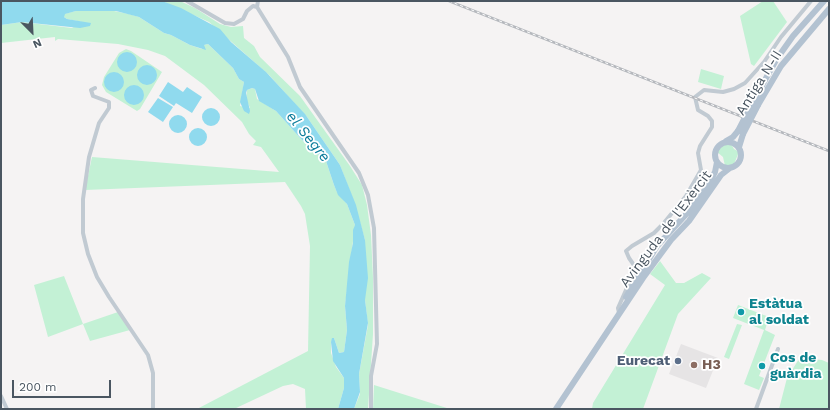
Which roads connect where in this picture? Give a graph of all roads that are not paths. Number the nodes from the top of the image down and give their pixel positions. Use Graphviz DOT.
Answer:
graph roads {
  1 [pos="187,1"];
  2 [pos="258,1"];
  3 [pos="811,1"];
  4 [pos="824,1"];
  5 [pos="257,7"];
  6 [pos="829,9"];
  7 [pos="829,12"];
  8 [pos="805,37"];
  9 [pos="94,88"];
  10 [pos="755,104"];
  11 [pos="740,132"];
  12 [pos="726,141"];
  13 [pos="739,147"];
  14 [pos="717,162"];
  15 [pos="730,168"];
  16 [pos="657,246"];
  17 [pos="631,260"];
  18 [pos="641,260"];
  19 [pos="636,268"];
  20 [pos="623,307"];
  21 [pos="619,313"];
  22 [pos="778,349"];
  23 [pos="1,396"];
  24 [pos="7,409"];
  25 [pos="153,409"];
  26 [pos="371,409"];
  27 [pos="556,409"];
  28 [pos="756,409"];
  1 -- 5 [label="street"];
  2 -- 5 [label="street"];
  3 -- 17 [label="street"];
  4 -- 10 [label="main road"];
  5 -- 26 [label="street"];
  6 -- 8 [label="main road, Antiga N-II"];
  7 -- 8 [label="main road"];
  8 -- 10 [label="main road, Antiga N-II"];
  9 -- 25 [label="street"];
  10 -- 11 [label="main road, bridge"];
  11 -- 12 [label="main road"];
  11 -- 13 [label="main road"];
  12 -- 13 [label="main road"];
  12 -- 14 [label="main road"];
  13 -- 15 [label="main road"];
  14 -- 15 [label="main road"];
  14 -- 16 [label="main road, Avinguda de l'Exèrcit"];
  15 -- 20 [label="main road, Avinguda de l'Exèrcit"];
  16 -- 18 [label="street"];
  16 -- 20 [label="main road, Avinguda de l'Exèrcit"];
  17 -- 18 [label="street"];
  17 -- 19 [label="street"];
  18 -- 19 [label="street"];
  19 -- 21 [label="street"];
  20 -- 21 [label="main road, Avinguda de l'Exèrcit"];
  21 -- 27 [label="main road, Avinguda de l'Exèrcit"];
  22 -- 28 [label="street"];
  23 -- 24 [label="street"];
}
